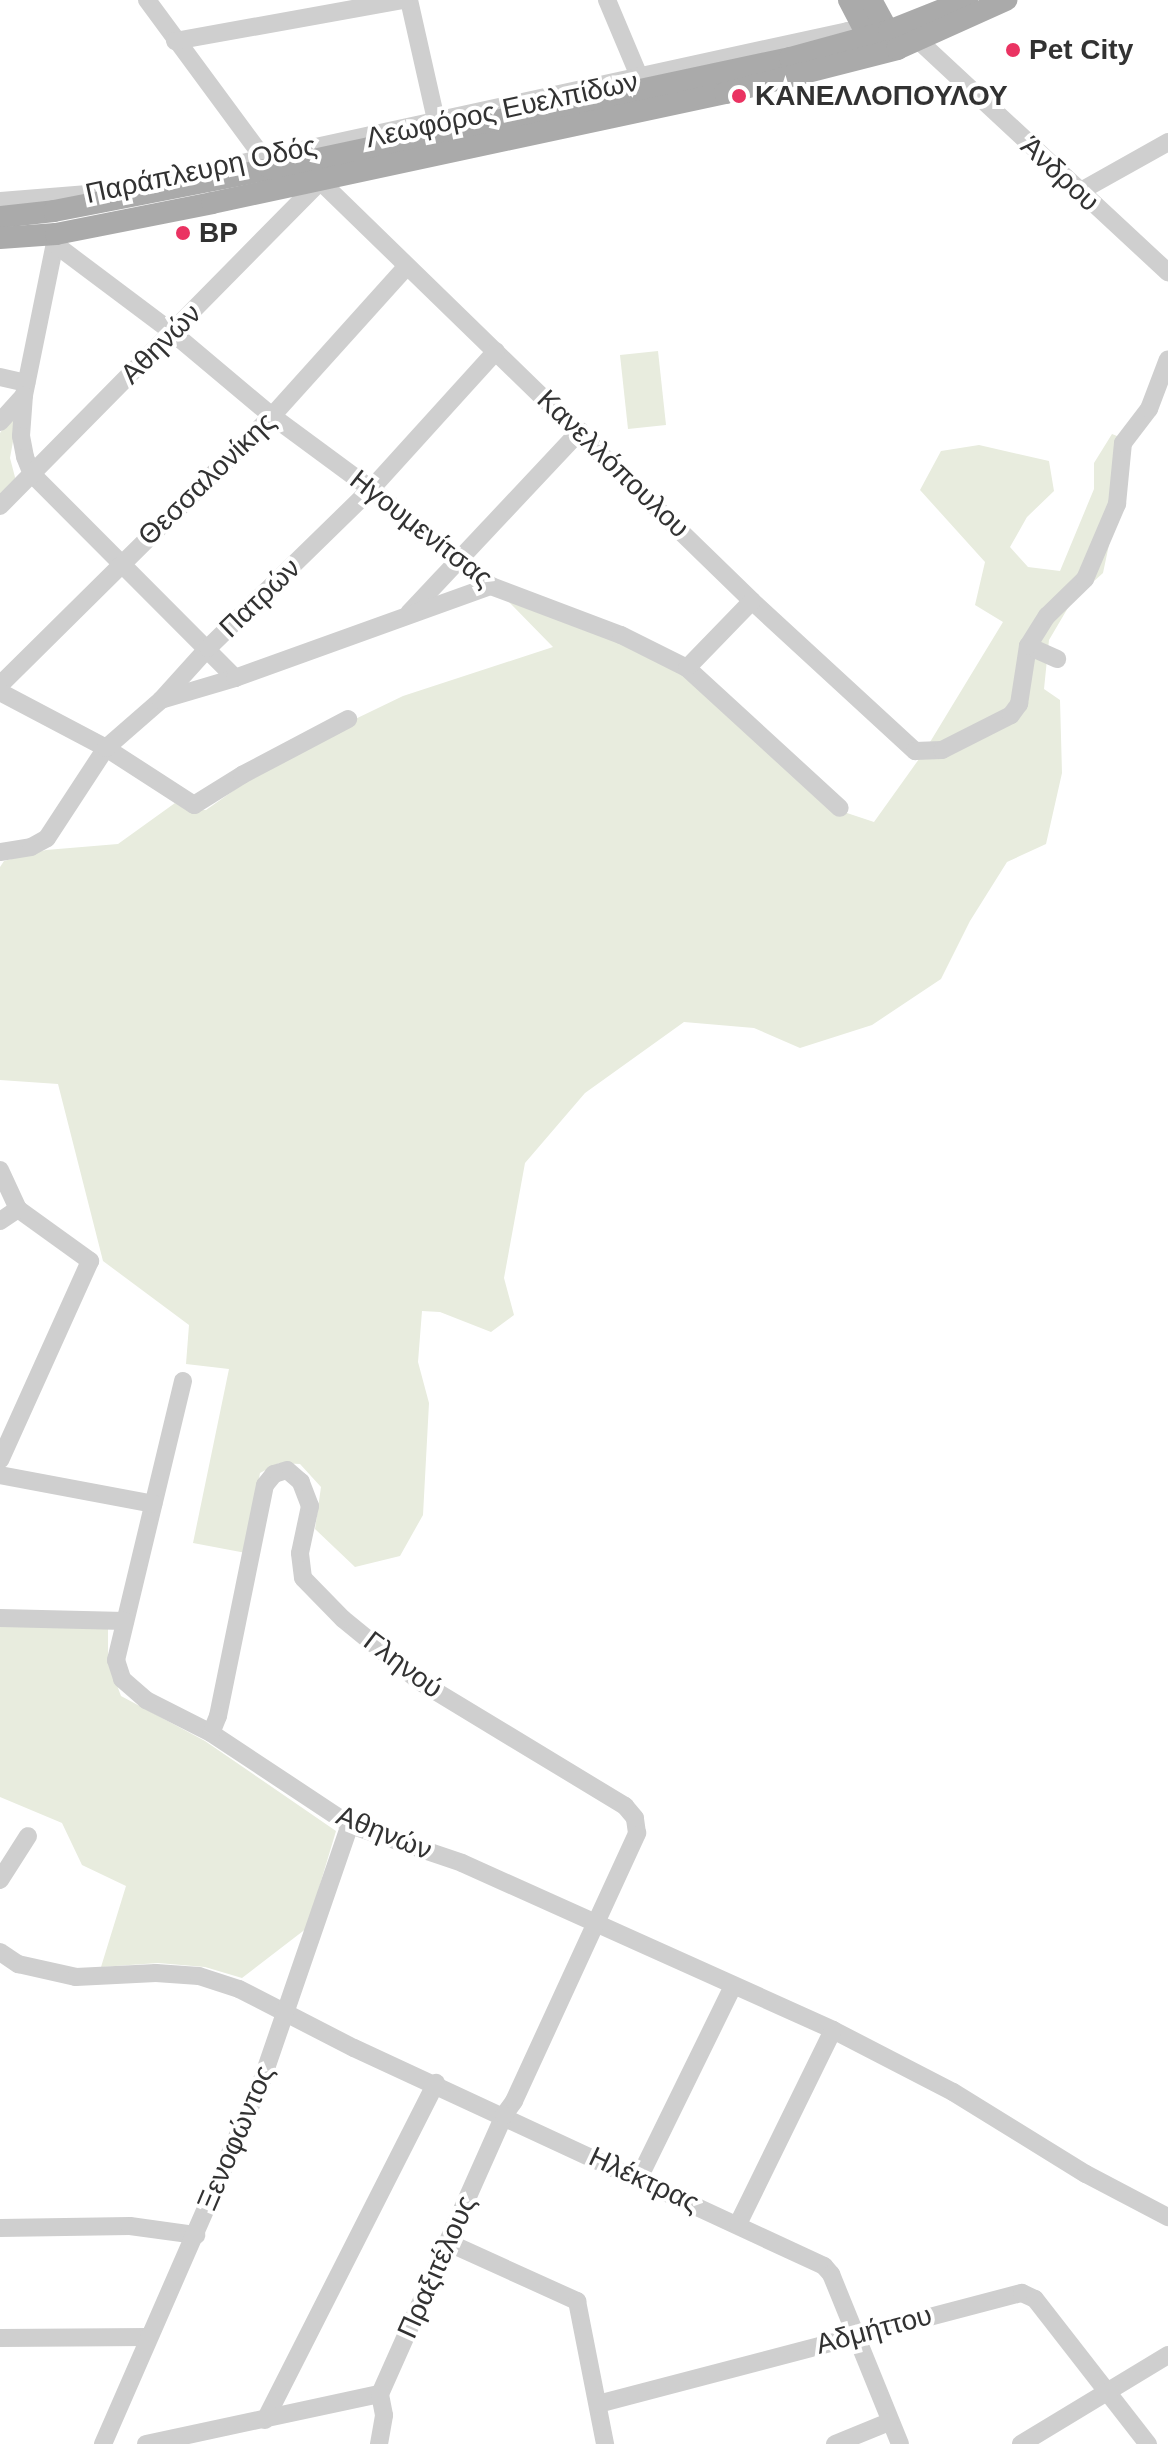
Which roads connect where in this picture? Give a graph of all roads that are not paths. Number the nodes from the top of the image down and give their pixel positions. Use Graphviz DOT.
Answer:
graph roads {
  1 [pos="147,0"];
  2 [pos="406,0"];
  3 [pos="607,0"];
  4 [pos="849,0"];
  5 [pos="871,0"];
  6 [pos="967,0"];
  7 [pos="1006,0"];
  8 [pos="175,41"];
  9 [pos="919,41"];
  10 [pos="883,43"];
  11 [pos="639,76"];
  12 [pos="436,120"];
  13 [pos="1168,142"];
  14 [pos="267,164"];
  15 [pos="320,181"];
  16 [pos="1079,192"];
  17 [pos="0,201"];
  18 [pos="0,217"];
  19 [pos="0,238"];
  20 [pos="56,240"];
  21 [pos="406,267"];
  22 [pos="1168,272"];
  23 [pos="173,333"];
  24 [pos="496,351"];
  25 [pos="1168,359"];
  26 [pos="0,377"];
  27 [pos="25,389"];
  28 [pos="272,416"];
  29 [pos="0,422"];
  30 [pos="580,431"];
  31 [pos="32,474"];
  32 [pos="371,489"];
  33 [pos="0,506"];
  34 [pos="458,560"];
  35 [pos="121,563"];
  36 [pos="491,586"];
  37 [pos="752,601"];
  38 [pos="407,615"];
  39 [pos="1028,646"];
  40 [pos="208,648"];
  41 [pos="1057,659"];
  42 [pos="687,668"];
  43 [pos="235,678"];
  44 [pos="0,685"];
  45 [pos="0,692"];
  46 [pos="161,700"];
  47 [pos="348,719"];
  48 [pos="106,748"];
  49 [pos="840,808"];
  50 [pos="0,852"];
  51 [pos="0,1170"];
  52 [pos="18,1209"];
  53 [pos="0,1221"];
  54 [pos="183,1381"];
  55 [pos="0,1460"];
  56 [pos="0,1475"];
  57 [pos="153,1504"];
  58 [pos="0,1618"];
  59 [pos="125,1621"];
  60 [pos="211,1733"];
  61 [pos="635,1818"];
  62 [pos="350,1825"];
  63 [pos="28,1836"];
  64 [pos="0,1880"];
  65 [pos="595,1923"];
  66 [pos="0,1952"];
  67 [pos="733,1986"];
  68 [pos="286,2015"];
  69 [pos="833,2030"];
  70 [pos="436,2083"];
  71 [pos="504,2115"];
  72 [pos="639,2178"];
  73 [pos="1168,2217"];
  74 [pos="738,2224"];
  75 [pos="0,2228"];
  76 [pos="196,2235"];
  77 [pos="449,2243"];
  78 [pos="855,2335"];
  79 [pos="149,2337"];
  80 [pos="0,2338"];
  81 [pos="1168,2355"];
  82 [pos="1107,2393"];
  83 [pos="380,2394"];
  84 [pos="598,2404"];
  85 [pos="265,2420"];
  86 [pos="889,2422"];
  87 [pos="103,2444"];
  88 [pos="146,2444"];
  89 [pos="379,2444"];
  90 [pos="605,2444"];
  91 [pos="835,2444"];
  92 [pos="900,2444"];
  93 [pos="1021,2444"];
  94 [pos="1148,2444"];
  1 -- 8 [label="street"];
  2 -- 8 [label="street"];
  2 -- 12 [label="street"];
  3 -- 11 [label="street"];
  4 -- 10 [label="main road"];
  5 -- 10 [label="main road"];
  6 -- 10 [label="main road, Λεωφόρος Ευελπίδων"];
  7 -- 9 [label="main road, Λεωφόρος Ευελπίδων"];
  8 -- 14 [label="street"];
  9 -- 10 [label="main road, Λεωφόρος Ευελπίδων"];
  9 -- 16 [label="street, Άνδρου"];
  10 -- 11 [label="street, Παράπλευρη Οδός"];
  10 -- 14 [label="main road, Λεωφόρος Ευελπίδων"];
  10 -- 15 [label="main road, Λεωφόρος Ευελπίδων"];
  11 -- 12 [label="street, Παράπλευρη Οδός"];
  12 -- 14 [label="street, Παράπλευρη Οδός"];
  13 -- 16 [label="street"];
  14 -- 17 [label="street, Παράπλευρη Οδός"];
  14 -- 18 [label="main road, Λεωφόρος Ευελπίδων"];
  15 -- 20 [label="main road, Λεωφόρος Ευελπίδων"];
  15 -- 21 [label="street, Κανελλόπουλου"];
  15 -- 23 [label="street, Αθηνών"];
  16 -- 22 [label="street, Άνδρου"];
  19 -- 20 [label="main road, Λεωφόρος Ευελπίδων"];
  20 -- 23 [label="street, Ηγουμενίτσας"];
  20 -- 27 [label="street"];
  21 -- 24 [label="street, Κανελλόπουλου"];
  21 -- 28 [label="street, Θεσσαλονίκης"];
  23 -- 28 [label="street, Ηγουμενίτσας"];
  23 -- 31 [label="street, Αθηνών"];
  24 -- 30 [label="street, Κανελλόπουλου"];
  24 -- 32 [label="street, Πατρών"];
  25 -- 39 [label="street"];
  26 -- 27 [label="street"];
  27 -- 29 [label="street"];
  27 -- 31 [label="street"];
  28 -- 32 [label="street, Ηγουμενίτσας"];
  28 -- 35 [label="street, Θεσσαλονίκης"];
  30 -- 34 [label="street"];
  30 -- 37 [label="street, Κανελλόπουλου"];
  31 -- 33 [label="street, Αθηνών"];
  31 -- 35 [label="street"];
  32 -- 34 [label="street, Ηγουμενίτσας"];
  32 -- 40 [label="street, Πατρών"];
  34 -- 36 [label="street, Ηγουμενίτσας"];
  34 -- 38 [label="street"];
  35 -- 40 [label="street"];
  35 -- 44 [label="street, Θεσσαλονίκης"];
  36 -- 38 [label="street"];
  36 -- 42 [label="street, Ηγουμενίτσας"];
  37 -- 39 [label="street, Κανελλόπουλου"];
  37 -- 42 [label="street"];
  38 -- 43 [label="street"];
  39 -- 41 [label="street"];
  40 -- 43 [label="street"];
  40 -- 46 [label="street, Πατρών"];
  42 -- 49 [label="street, Ηγουμενίτσας"];
  43 -- 46 [label="street"];
  45 -- 48 [label="street"];
  46 -- 48 [label="street, Πατρών"];
  47 -- 48 [label="street"];
  48 -- 50 [label="street, Πατρών"];
  51 -- 52 [label="street"];
  52 -- 53 [label="street"];
  52 -- 55 [label="street"];
  54 -- 57 [label="street, Αθηνών"];
  56 -- 57 [label="street"];
  57 -- 59 [label="street, Αθηνών"];
  58 -- 59 [label="street"];
  59 -- 60 [label="street, Αθηνών"];
  60 -- 61 [label="street, Γληνού"];
  60 -- 62 [label="street, Αθηνών"];
  61 -- 65 [label="street, Πραξιτέλους"];
  62 -- 65 [label="street, Αθηνών"];
  62 -- 68 [label="street, Ξενοφώντος"];
  63 -- 64 [label="street"];
  65 -- 67 [label="street, Αθηνών"];
  65 -- 71 [label="street, Πραξιτέλους"];
  66 -- 68 [label="street, Ηλέκτρας"];
  67 -- 69 [label="street, Αθηνών"];
  67 -- 72 [label="street"];
  68 -- 70 [label="street, Ηλέκτρας"];
  68 -- 76 [label="street, Ξενοφώντος"];
  69 -- 73 [label="street, Αθηνών"];
  69 -- 74 [label="street"];
  70 -- 71 [label="street, Ηλέκτρας"];
  70 -- 85 [label="street"];
  71 -- 72 [label="street, Ηλέκτρας"];
  71 -- 77 [label="street, Πραξιτέλους"];
  72 -- 74 [label="street, Ηλέκτρας"];
  74 -- 78 [label="street, Ηλέκτρας"];
  75 -- 76 [label="street"];
  76 -- 79 [label="street, Ξενοφώντος"];
  77 -- 83 [label="street, Πραξιτέλους"];
  77 -- 84 [label="street"];
  78 -- 82 [label="street, Αδμήττου"];
  78 -- 84 [label="street, Αδμήττου"];
  78 -- 86 [label="street, Ηλέκτρας"];
  79 -- 80 [label="street"];
  79 -- 87 [label="street, Ξενοφώντος"];
  81 -- 82 [label="street"];
  82 -- 93 [label="street"];
  82 -- 94 [label="street, Αδμήττου"];
  83 -- 85 [label="street"];
  83 -- 89 [label="street"];
  84 -- 90 [label="street"];
  85 -- 88 [label="street"];
  86 -- 91 [label="street"];
  86 -- 92 [label="street, Ηλέκτρας"];
}
